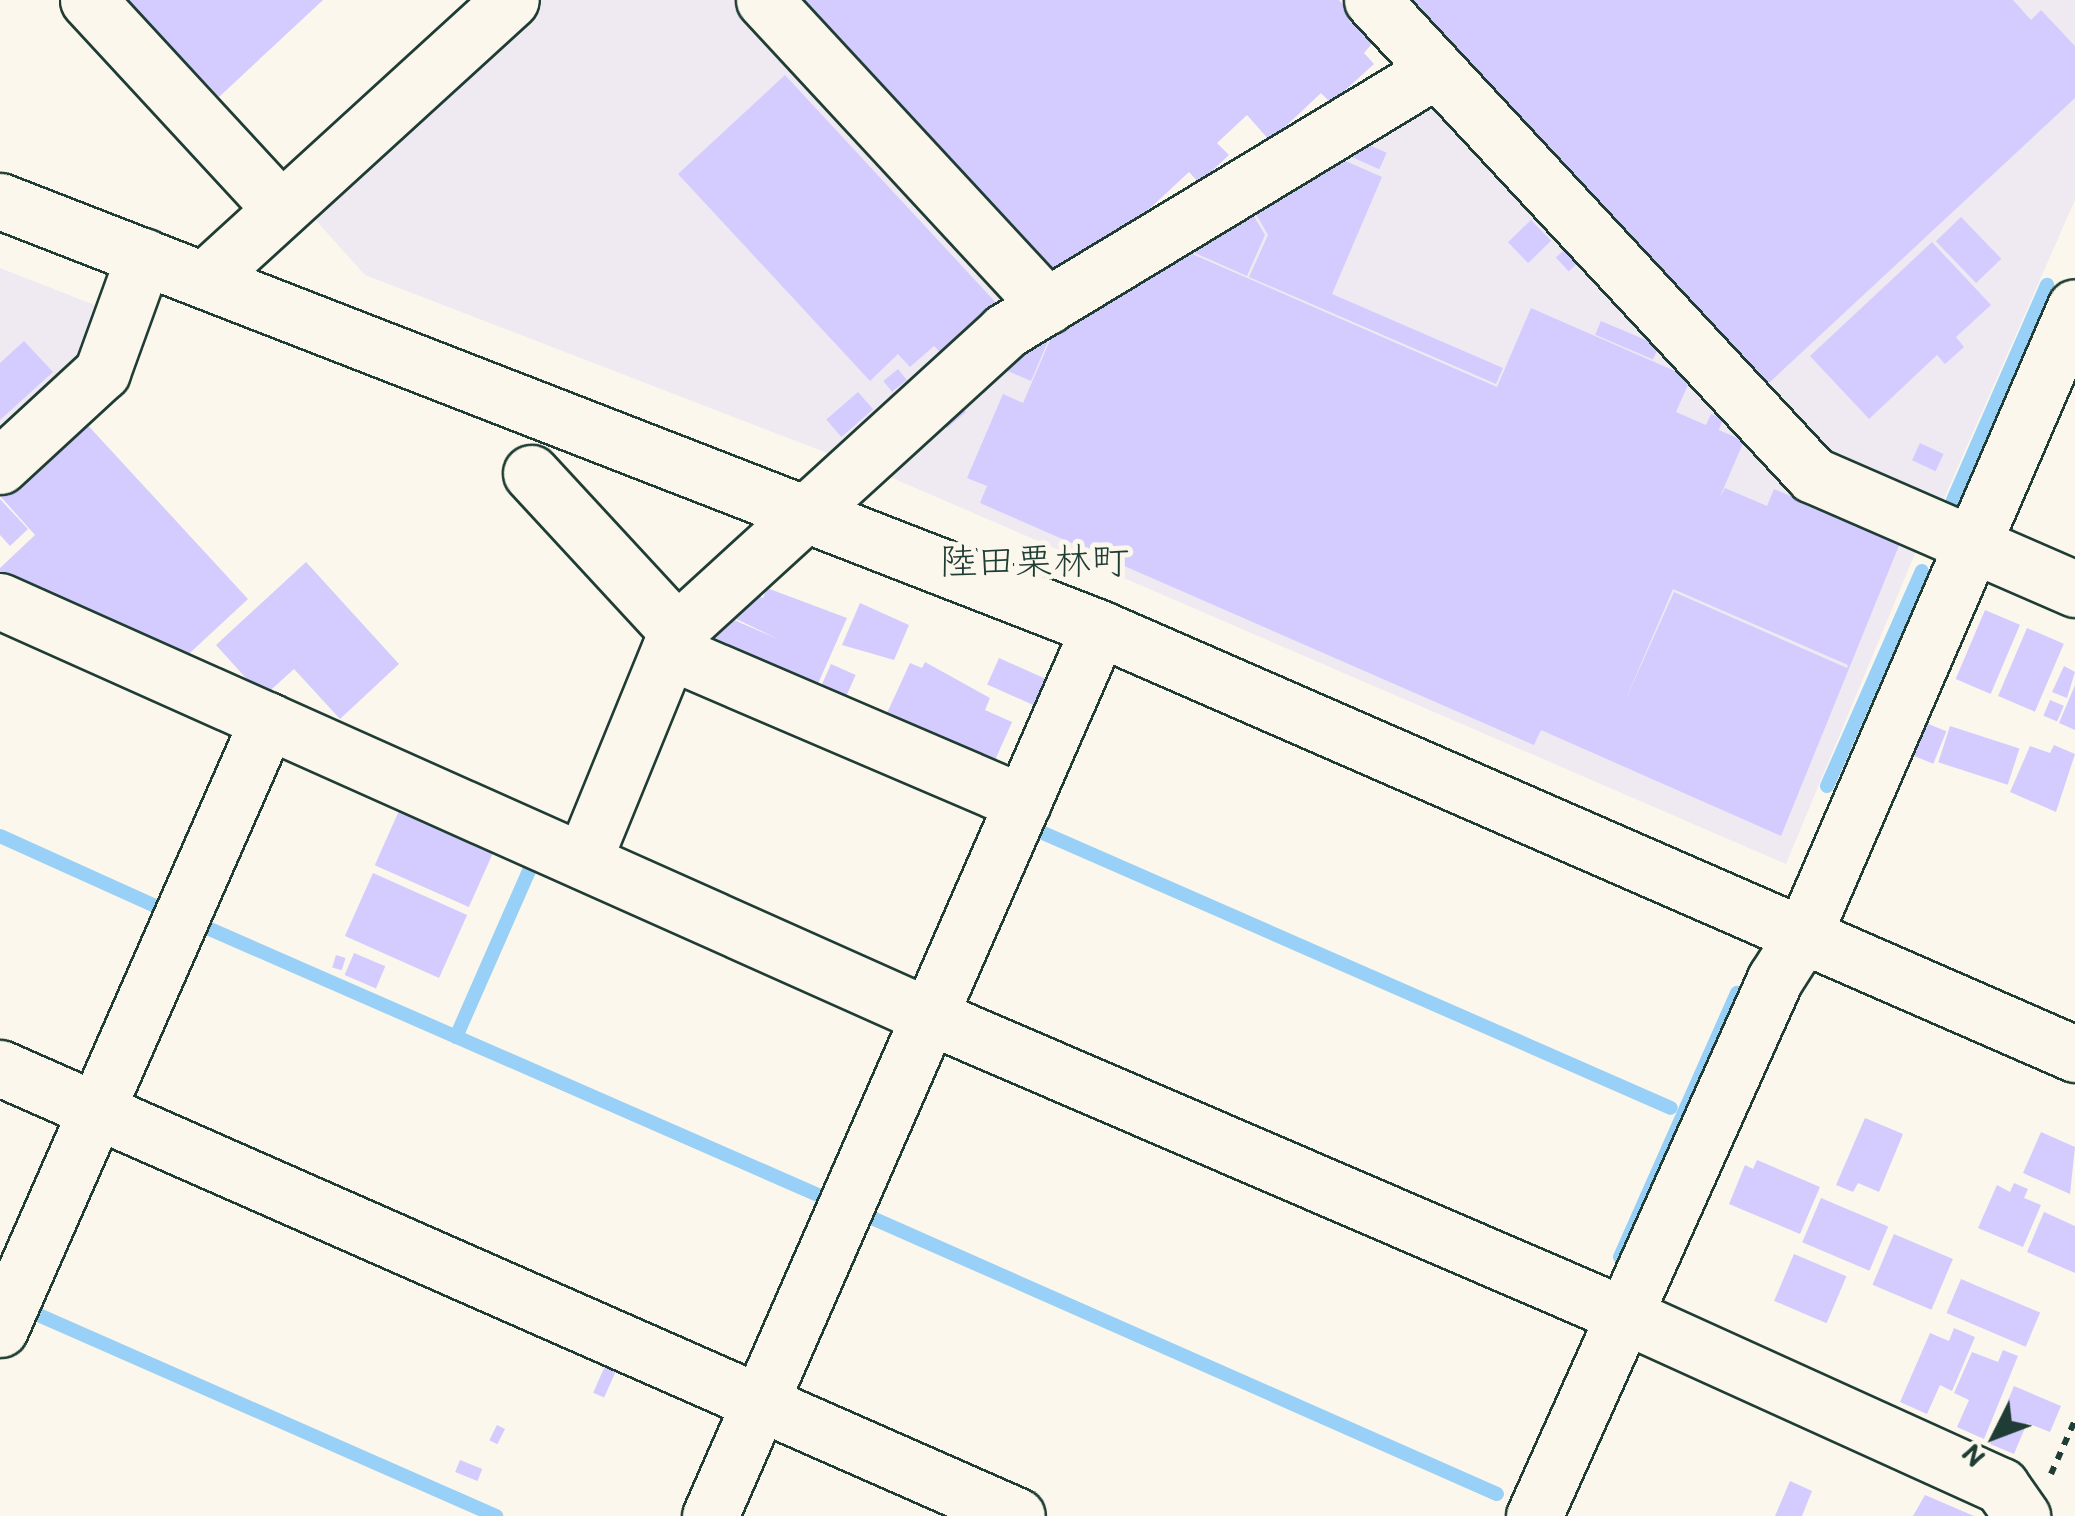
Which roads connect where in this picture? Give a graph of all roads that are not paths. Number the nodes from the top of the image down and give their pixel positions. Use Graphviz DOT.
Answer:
graph roads {
  1 [pos="88,0"];
  2 [pos="511,0"];
  3 [pos="764,0"];
  4 [pos="1372,0"];
  5 [pos="1436,70"];
  6 [pos="0,201"];
  7 [pos="281,209"];
  8 [pos="144,256"];
  9 [pos="205,279"];
  10 [pos="1047,306"];
  11 [pos="2075,307"];
  12 [pos="0,466"];
  13 [pos="531,473"];
  14 [pos="805,513"];
  15 [pos="1973,544"];
  16 [pos="2075,589"];
  17 [pos="0,601"];
  18 [pos="1099,628"];
  19 [pos="673,641"];
  20 [pos="268,720"];
  21 [pos="1023,803"];
  22 [pos="583,861"];
  23 [pos="1802,935"];
  24 [pos="929,1016"];
  25 [pos="2075,1054"];
  26 [pos="0,1068"];
  27 [pos="97,1111"];
  28 [pos="1624,1315"];
  29 [pos="0,1329"];
  30 [pos="759,1403"];
  31 [pos="710,1516"];
  32 [pos="1017,1516"];
  33 [pos="1534,1516"];
  34 [pos="2022,1516"];
  1 -- 7 [label="street"];
  2 -- 7 [label="street"];
  3 -- 10 [label="street"];
  4 -- 5 [label="street"];
  5 -- 10 [label="street"];
  5 -- 15 [label="street"];
  6 -- 8 [label="street"];
  7 -- 9 [label="street"];
  8 -- 9 [label="street"];
  8 -- 12 [label="street"];
  9 -- 14 [label="street"];
  10 -- 14 [label="street"];
  11 -- 15 [label="street"];
  13 -- 19 [label="street"];
  14 -- 18 [label="street"];
  14 -- 19 [label="street"];
  15 -- 16 [label="street"];
  15 -- 23 [label="street"];
  17 -- 20 [label="street"];
  18 -- 21 [label="street"];
  18 -- 23 [label="street"];
  19 -- 21 [label="street"];
  19 -- 22 [label="street"];
  20 -- 22 [label="street"];
  20 -- 27 [label="street"];
  21 -- 24 [label="street"];
  22 -- 24 [label="street"];
  23 -- 25 [label="street"];
  23 -- 28 [label="street"];
  24 -- 28 [label="street"];
  24 -- 30 [label="street"];
  26 -- 27 [label="street"];
  27 -- 29 [label="street"];
  27 -- 30 [label="street"];
  28 -- 33 [label="street"];
  28 -- 34 [label="street"];
  30 -- 31 [label="street"];
  30 -- 32 [label="street"];
}
